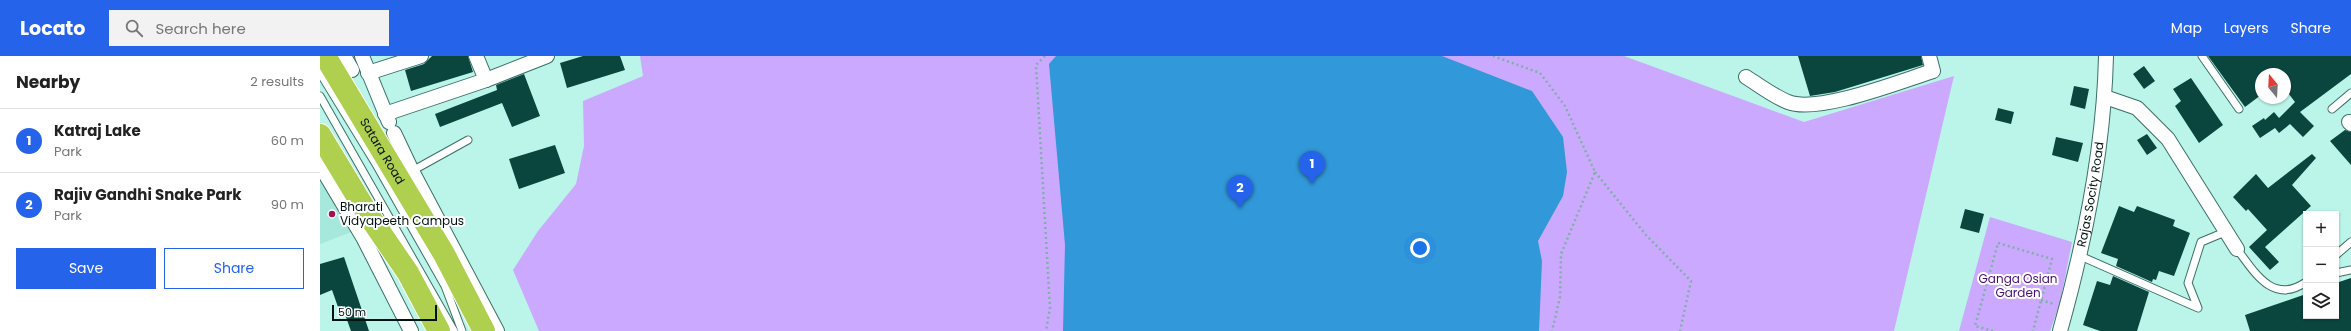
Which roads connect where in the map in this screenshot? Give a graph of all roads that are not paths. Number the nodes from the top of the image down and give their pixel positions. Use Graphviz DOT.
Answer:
graph roads {
  1 [pos="325,56"];
  2 [pos="344,56"];
  3 [pos="362,56"];
  4 [pos="421,56"];
  5 [pos="476,56"];
  6 [pos="547,56"];
  7 [pos="1929,56"];
  8 [pos="2106,56"];
  9 [pos="2202,56"];
  10 [pos="352,70"];
  11 [pos="320,73"];
  12 [pos="368,73"];
  13 [pos="1746,77"];
  14 [pos="486,80"];
  15 [pos="2351,93"];
  16 [pos="320,96"];
  17 [pos="2105,97"];
  18 [pos="2239,109"];
  19 [pos="2332,109"];
  20 [pos="385,114"];
  21 [pos="320,135"];
  22 [pos="385,138"];
  23 [pos="468,140"];
  24 [pos="320,165"];
  25 [pos="412,171"];
  26 [pos="2225,232"];
  27 [pos="2351,242"];
  28 [pos="2237,249"];
  29 [pos="2339,252"];
  30 [pos="2078,255"];
  31 [pos="2351,270"];
  32 [pos="2339,272"];
  33 [pos="2305,283"];
  34 [pos="407,330"];
  35 [pos="439,331"];
  36 [pos="454,331"];
  37 [pos="462,331"];
  38 [pos="484,331"];
  39 [pos="497,331"];
  40 [pos="2060,331"];
  1 -- 22 [label="highway, Satara Road"];
  2 -- 10 [label="street"];
  3 -- 12 [label="street"];
  4 -- 12 [label="street"];
  5 -- 14 [label="street"];
  6 -- 14 [label="street"];
  7 -- 13 [label="street"];
  8 -- 17 [label="street, Rajas Socity Road"];
  9 -- 18 [label="lane"];
  11 -- 37 [label="lane"];
  12 -- 20 [label="street"];
  14 -- 20 [label="street"];
  15 -- 19 [label="lane"];
  16 -- 36 [label="lane"];
  17 -- 26 [label="street"];
  17 -- 30 [label="street, Rajas Socity Road"];
  20 -- 22 [label="street"];
  21 -- 35 [label="highway"];
  22 -- 25 [label="street"];
  22 -- 38 [label="highway, Satara Road"];
  23 -- 25 [label="lane"];
  24 -- 34 [label="street"];
  25 -- 39 [label="street"];
  26 -- 28 [label="street"];
  26 -- 30 [label="lane"];
  27 -- 29 [label="lane"];
  28 -- 33 [label="lane"];
  30 -- 40 [label="street, Rajas Socity Road"];
  31 -- 32 [label="lane"];
}
